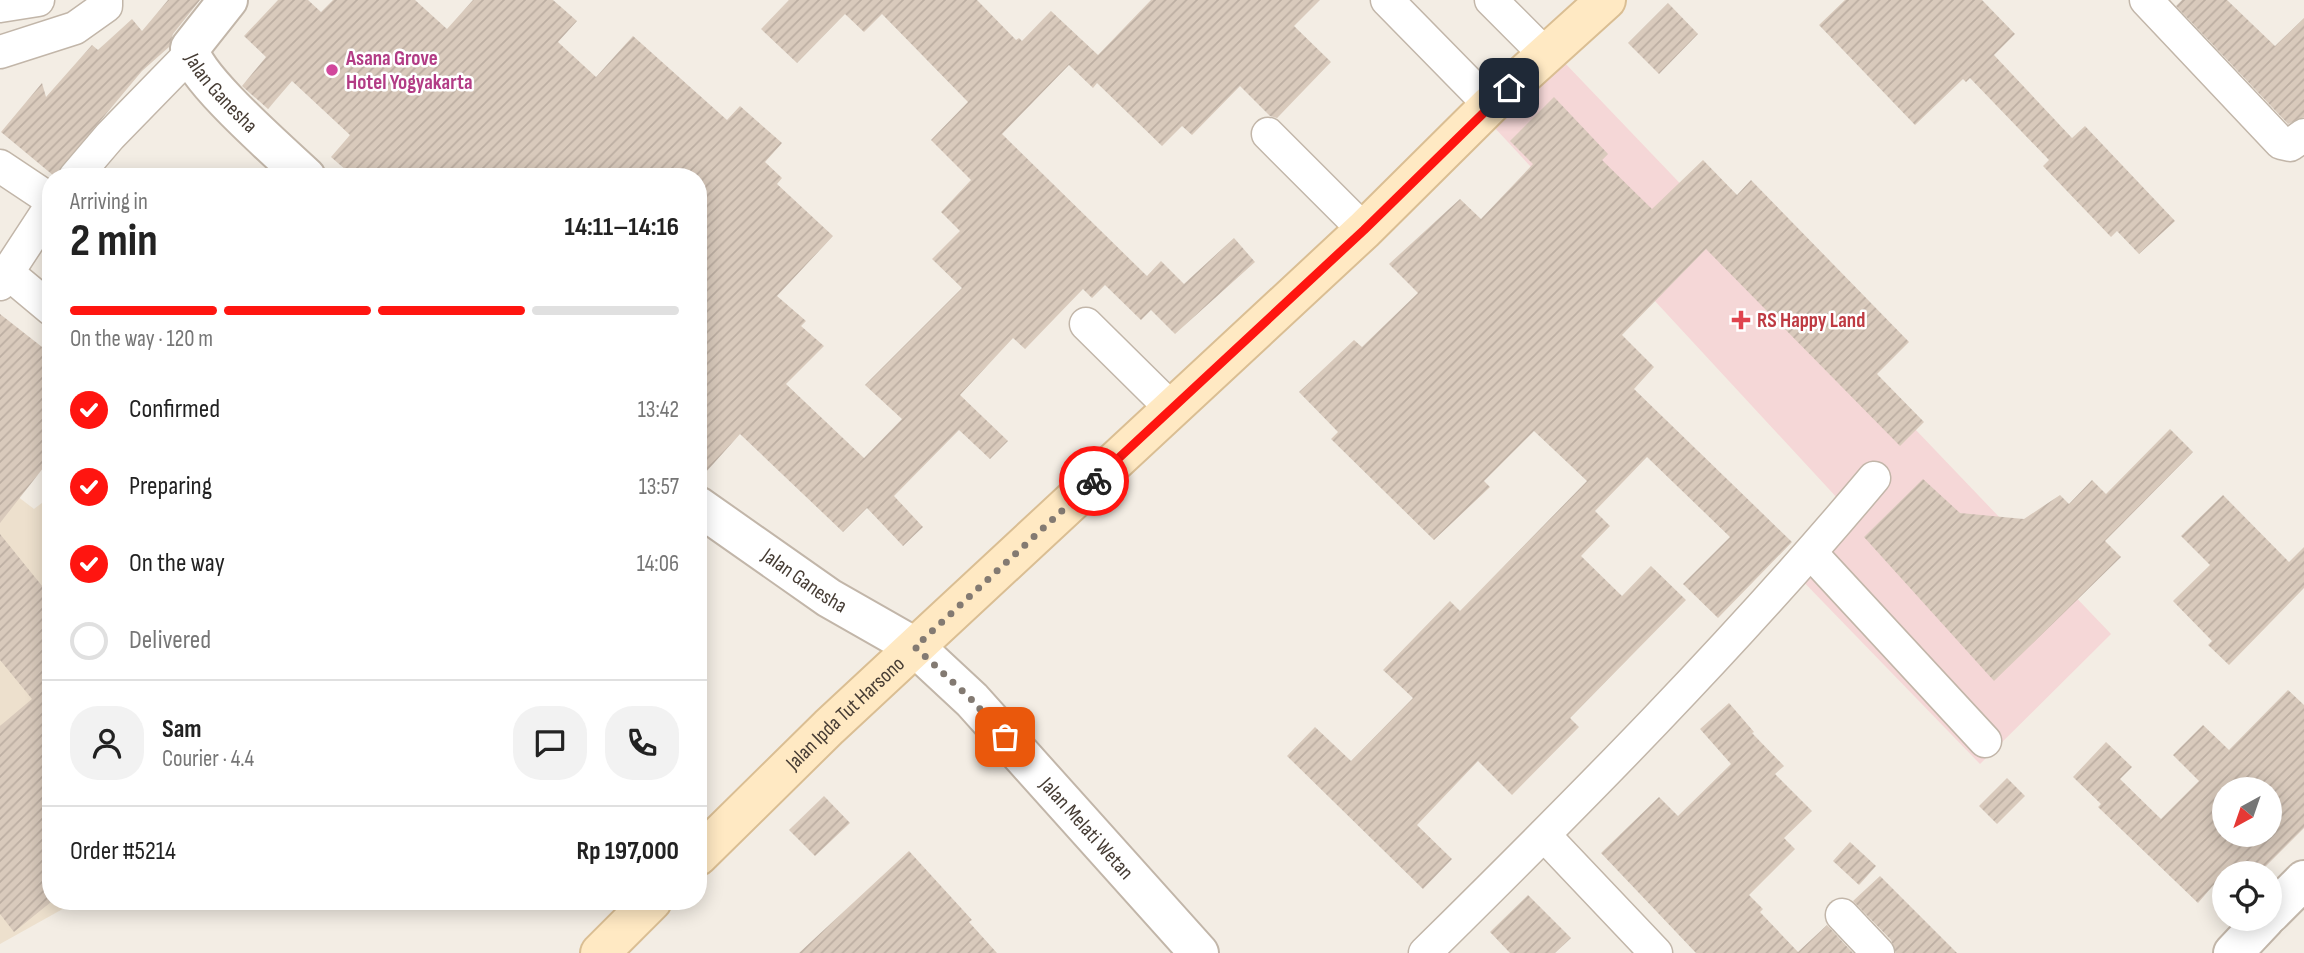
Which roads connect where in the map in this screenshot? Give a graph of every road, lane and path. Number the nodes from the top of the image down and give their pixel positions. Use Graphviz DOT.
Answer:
graph roads {
  1 [pos="38,0"];
  2 [pos="106,0"];
  3 [pos="228,0"];
  4 [pos="1387,0"];
  5 [pos="1491,0"];
  6 [pos="1606,0"];
  7 [pos="2146,0"];
  8 [pos="0,6"];
  9 [pos="0,52"];
  10 [pos="190,54"];
  11 [pos="1546,55"];
  12 [pos="1490,105"];
  13 [pos="1268,134"];
  14 [pos="2304,135"];
  15 [pos="0,166"];
  16 [pos="82,168"];
  17 [pos="297,168"];
  18 [pos="42,194"];
  19 [pos="42,220"];
  20 [pos="1364,230"];
  21 [pos="4,279"];
  22 [pos="42,303"];
  23 [pos="1086,324"];
  24 [pos="1172,409"];
  25 [pos="1874,478"];
  26 [pos="707,512"];
  27 [pos="1811,553"];
  28 [pos="915,647"];
  29 [pos="1985,741"];
  30 [pos="1544,835"];
  31 [pos="707,847"];
  32 [pos="2286,904"];
  33 [pos="644,910"];
  34 [pos="1842,915"];
  35 [pos="612,948"];
  36 [pos="1199,953"];
  37 [pos="1426,953"];
  38 [pos="1656,953"];
  39 [pos="1878,953"];
  40 [pos="2233,953"];
  1 -- 8 [label="street"];
  2 -- 9 [label="street"];
  3 -- 10 [label="street, Jalan Ganesha"];
  4 -- 12 [label="street"];
  5 -- 11 [label="street"];
  6 -- 11 [label="main road, Jalan Ipda Tut Harsono"];
  7 -- 14 [label="street"];
  10 -- 16 [label="street"];
  10 -- 17 [label="street, Jalan Ganesha"];
  11 -- 12 [label="main road, Jalan Ipda Tut Harsono"];
  12 -- 20 [label="main road, Jalan Ipda Tut Harsono"];
  13 -- 20 [label="street"];
  15 -- 18 [label="street"];
  19 -- 21 [label="street"];
  20 -- 24 [label="main road, Jalan Ipda Tut Harsono"];
  21 -- 22 [label="street"];
  23 -- 24 [label="street"];
  24 -- 28 [label="main road, Jalan Ipda Tut Harsono"];
  25 -- 27 [label="street"];
  26 -- 28 [label="street, Jalan Ganesha"];
  27 -- 29 [label="street"];
  27 -- 30 [label="street"];
  28 -- 31 [label="main road, Jalan Ipda Tut Harsono"];
  28 -- 36 [label="street, Jalan Melati Wetan"];
  30 -- 37 [label="street"];
  30 -- 38 [label="street"];
  32 -- 40 [label="street"];
  33 -- 35 [label="main road"];
  34 -- 39 [label="street"];
}
